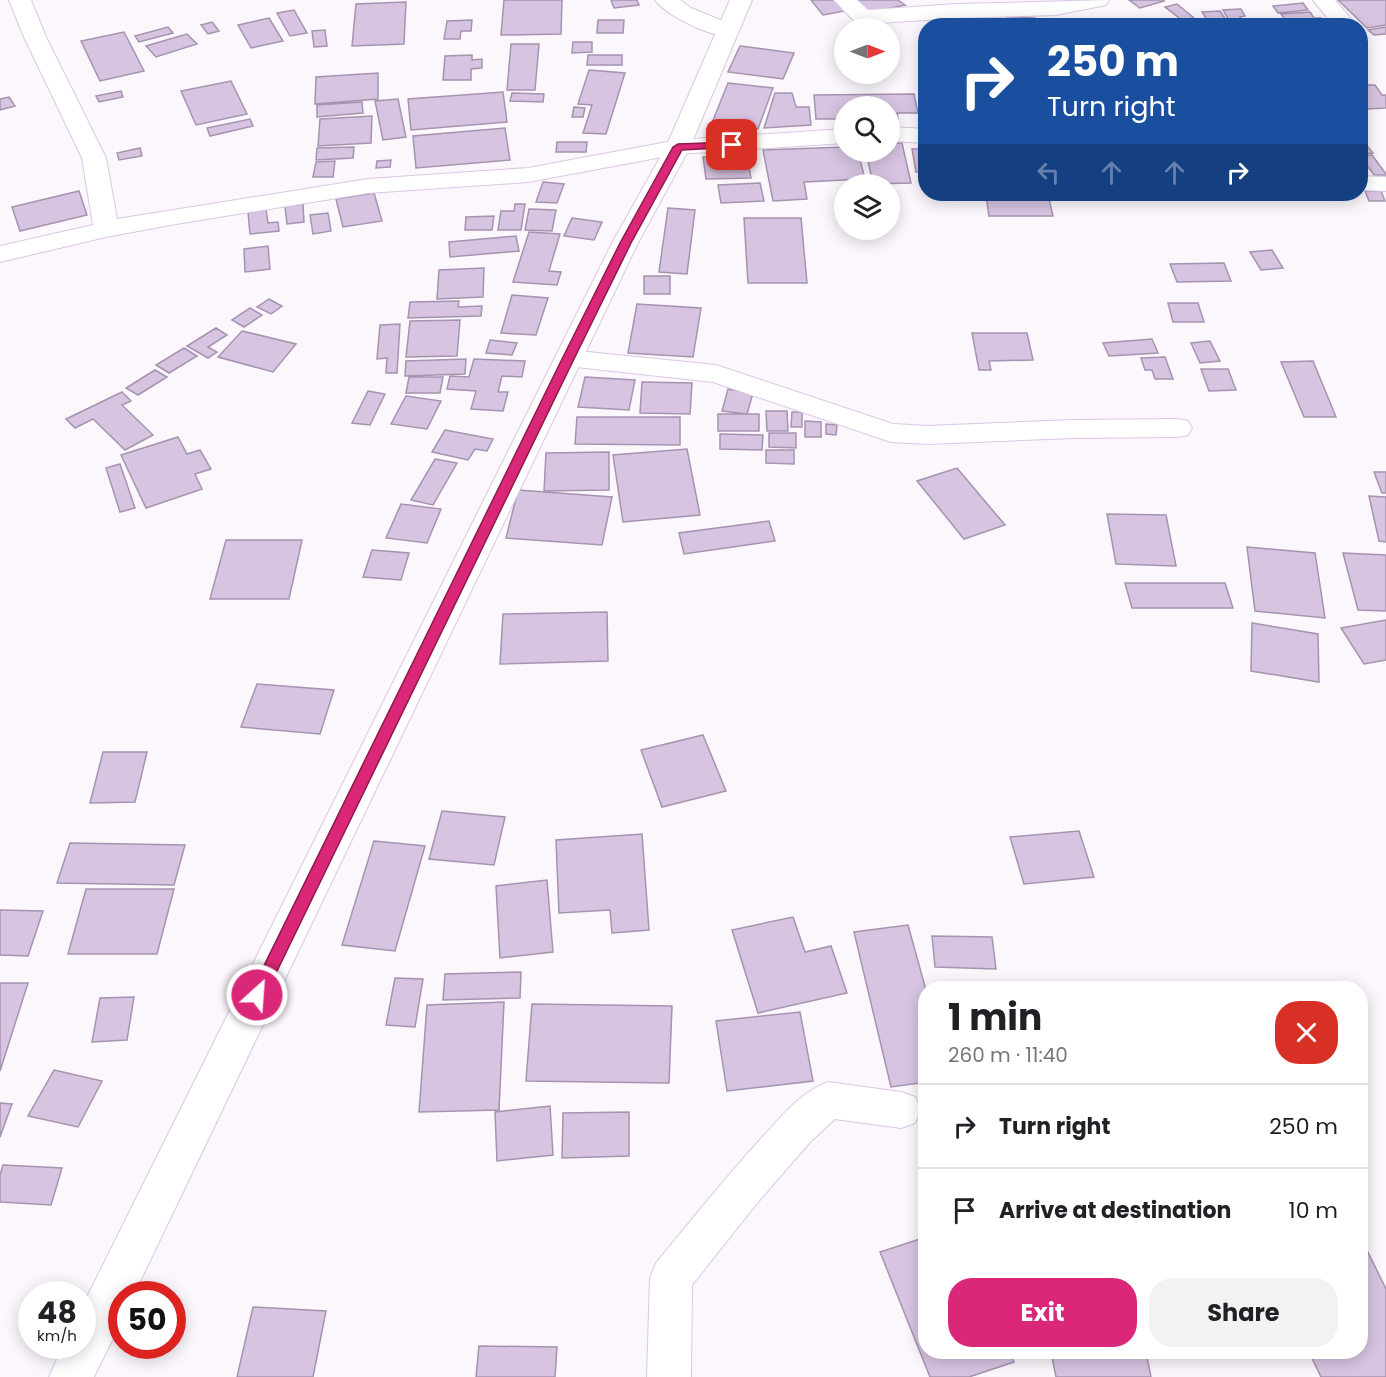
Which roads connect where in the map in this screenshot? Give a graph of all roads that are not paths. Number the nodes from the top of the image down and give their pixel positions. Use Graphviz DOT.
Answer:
graph roads {
  1 [pos="20,0"];
  2 [pos="666,0"];
  3 [pos="741,0"];
  4 [pos="845,0"];
  5 [pos="1098,0"];
  6 [pos="1324,0"];
  7 [pos="1339,18"];
  8 [pos="727,31"];
  9 [pos="900,135"];
  10 [pos="918,136"];
  11 [pos="834,137"];
  12 [pos="678,147"];
  13 [pos="1368,183"];
  14 [pos="1386,184"];
  15 [pos="106,229"];
  16 [pos="0,254"];
  17 [pos="568,359"];
  18 [pos="1178,428"];
  19 [pos="900,1110"];
  20 [pos="71,1377"];
  21 [pos="669,1377"];
  1 -- 15 [label="street"];
  2 -- 8 [label="street"];
  3 -- 8 [label="street"];
  4 -- 5 [label="street"];
  6 -- 7 [label="street"];
  8 -- 12 [label="street"];
  9 -- 10 [label="street"];
  11 -- 12 [label="street"];
  12 -- 15 [label="street"];
  12 -- 17 [label="street"];
  13 -- 14 [label="street"];
  15 -- 16 [label="street"];
  17 -- 18 [label="street"];
  17 -- 20 [label="street"];
  19 -- 21 [label="street"];
}
